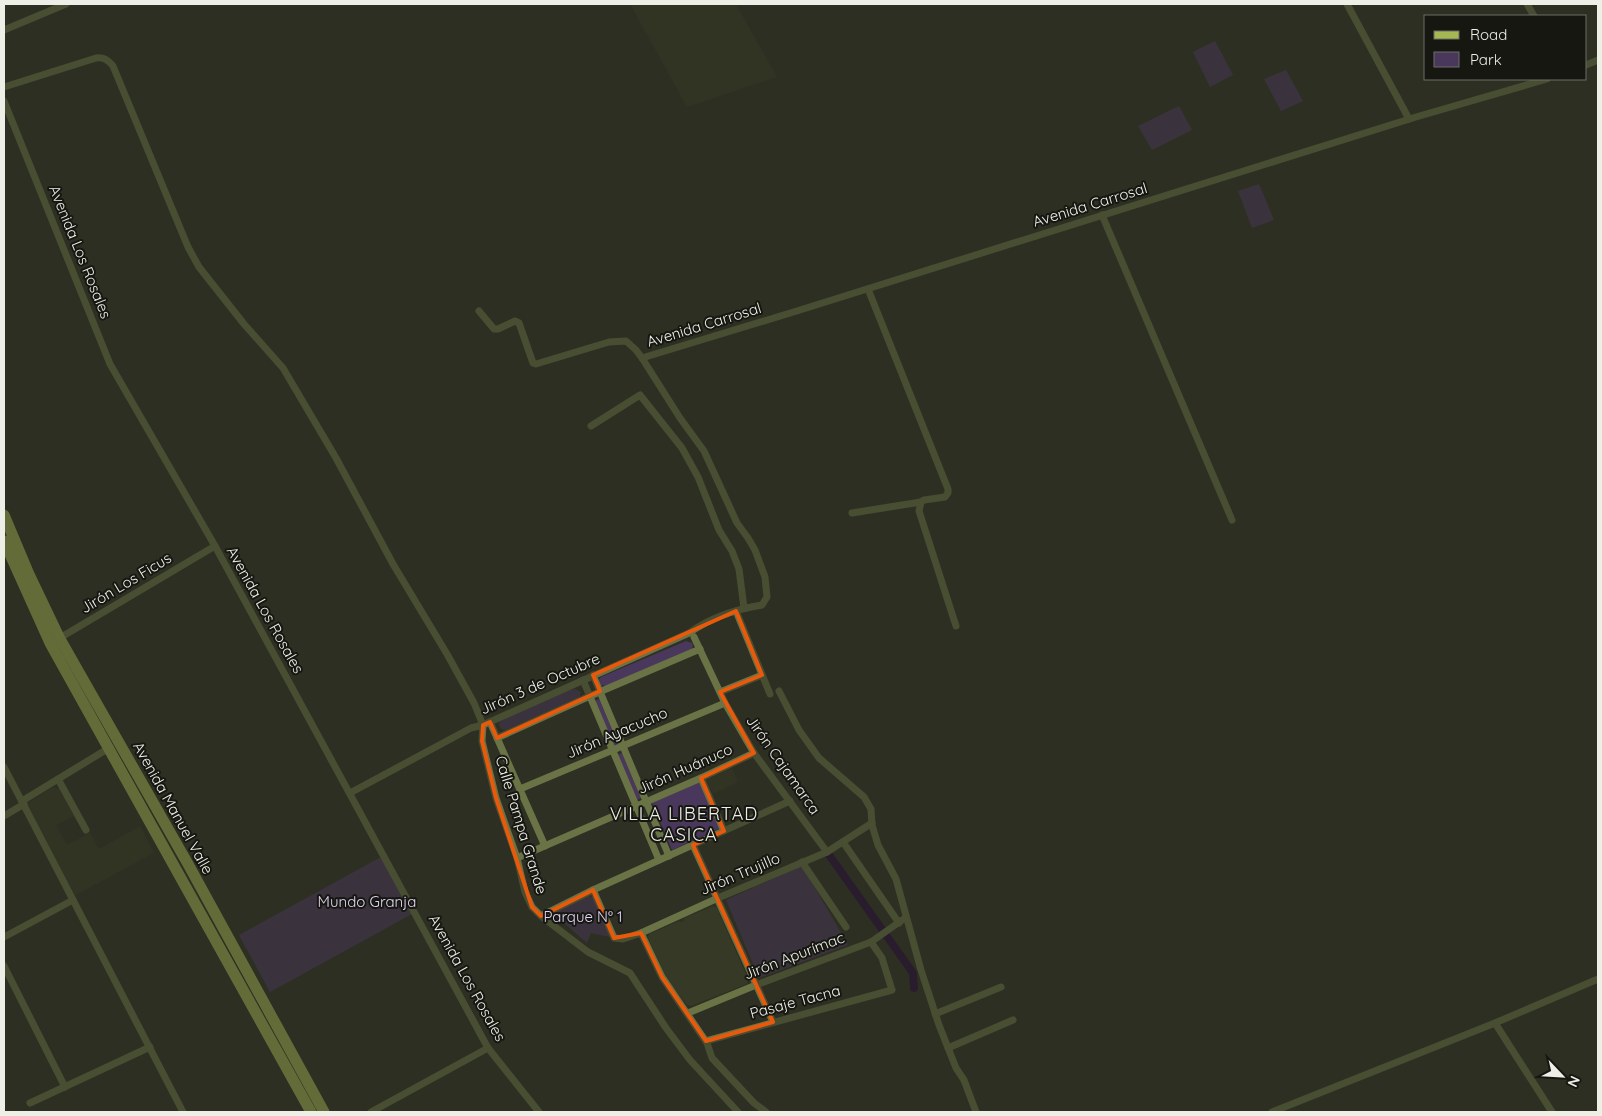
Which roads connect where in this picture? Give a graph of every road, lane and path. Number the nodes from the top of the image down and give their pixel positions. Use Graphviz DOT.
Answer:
graph roads {
  1 [pos="66,4"];
  2 [pos="1347,4"];
  3 [pos="1527,4"];
  4 [pos="1533,15"];
  5 [pos="4,30"];
  6 [pos="1544,80"];
  7 [pos="4,87"];
  8 [pos="4,102"];
  9 [pos="1408,119"];
  10 [pos="1102,215"];
  11 [pos="868,289"];
  12 [pos="479,310"];
  13 [pos="642,358"];
  14 [pos="591,426"];
  15 [pos="921,502"];
  16 [pos="852,513"];
  17 [pos="4,515"];
  18 [pos="1232,520"];
  19 [pos="4,541"];
  20 [pos="215,546"];
  21 [pos="744,608"];
  22 [pos="736,611"];
  23 [pos="956,626"];
  24 [pos="694,637"];
  25 [pos="55,641"];
  26 [pos="700,649"];
  27 [pos="762,675"];
  28 [pos="593,676"];
  29 [pos="583,680"];
  30 [pos="779,691"];
  31 [pos="600,692"];
  32 [pos="720,692"];
  33 [pos="770,694"];
  34 [pos="590,696"];
  35 [pos="725,703"];
  36 [pos="487,724"];
  37 [pos="497,738"];
  38 [pos="623,746"];
  39 [pos="109,748"];
  40 [pos="612,750"];
  41 [pos="754,753"];
  42 [pos="4,767"];
  43 [pos="701,778"];
  44 [pos="58,779"];
  45 [pos="520,789"];
  46 [pos="350,793"];
  47 [pos="790,801"];
  48 [pos="646,802"];
  49 [pos="23,803"];
  50 [pos="636,806"];
  51 [pos="4,816"];
  52 [pos="872,823"];
  53 [pos="86,830"];
  54 [pos="724,831"];
  55 [pos="843,842"];
  56 [pos="693,845"];
  57 [pos="545,846"];
  58 [pos="827,852"];
  59 [pos="669,856"];
  60 [pos="517,858"];
  61 [pos="659,860"];
  62 [pos="802,862"];
  63 [pos="593,890"];
  64 [pos="718,898"];
  65 [pos="73,900"];
  66 [pos="541,916"];
  67 [pos="902,921"];
  68 [pos="846,927"];
  69 [pos="641,933"];
  70 [pos="4,937"];
  71 [pos="871,942"];
  72 [pos="4,966"];
  73 [pos="1598,979"];
  74 [pos="756,985"];
  75 [pos="1001,987"];
  76 [pos="688,1013"];
  77 [pos="935,1014"];
  78 [pos="1013,1020"];
  79 [pos="773,1022"];
  80 [pos="1495,1023"];
  81 [pos="706,1041"];
  82 [pos="150,1047"];
  83 [pos="488,1048"];
  84 [pos="948,1048"];
  85 [pos="65,1087"];
  86 [pos="30,1103"];
  87 [pos="183,1112"];
  88 [pos="311,1112"];
  89 [pos="324,1112"];
  90 [pos="371,1112"];
  91 [pos="539,1112"];
  92 [pos="738,1112"];
  93 [pos="766,1112"];
  94 [pos="976,1112"];
  95 [pos="1272,1112"];
  96 [pos="1552,1112"];
  1 -- 5 [label="street"];
  2 -- 9 [label="street"];
  3 -- 4 [label="street"];
  6 -- 9 [label="street, Avenida Carrosal"];
  7 -- 36 [label="street"];
  8 -- 20 [label="street, Avenida Los Rosales"];
  9 -- 10 [label="street, Avenida Carrosal"];
  10 -- 11 [label="street, Avenida Carrosal"];
  10 -- 18 [label="street"];
  11 -- 13 [label="street, Avenida Carrosal"];
  11 -- 15 [label="street"];
  12 -- 13 [label="street, Jirón 3 de Octubre"];
  13 -- 21 [label="street, Jirón 3 de Octubre"];
  14 -- 21 [label="street"];
  15 -- 16 [label="street"];
  15 -- 23 [label="street"];
  17 -- 25 [label="main road, Avenida Manuel Valle"];
  19 -- 25 [label="main road, Avenida Manuel Valle"];
  20 -- 25 [label="street, Jirón Los Ficus"];
  20 -- 46 [label="street, Avenida Los Rosales"];
  21 -- 22 [label="street, Jirón 3 de Octubre"];
  22 -- 27 [label="street"];
  22 -- 28 [label="street, Jirón 3 de Octubre"];
  24 -- 26 [label="street, Jirón Cajamarca"];
  25 -- 39 [label="main road, Avenida Manuel Valle"];
  25 -- 89 [label="main road, Avenida Manuel Valle"];
  26 -- 31 [label="street, Jirón 3 de Octubre"];
  26 -- 32 [label="street, Jirón Cajamarca"];
  27 -- 32 [label="street"];
  27 -- 33 [label="street"];
  28 -- 29 [label="street, Jirón 3 de Octubre"];
  28 -- 31 [label="street"];
  29 -- 34 [label="street"];
  29 -- 36 [label="street, Jirón 3 de Octubre"];
  30 -- 52 [label="street"];
  31 -- 34 [label="street, Jirón 3 de Octubre"];
  31 -- 38 [label="street"];
  32 -- 35 [label="street, Jirón Cajamarca"];
  34 -- 37 [label="street, Jirón 3 de Octubre"];
  34 -- 40 [label="street"];
  35 -- 38 [label="street, Jirón Ayacucho"];
  35 -- 41 [label="street, Jirón Cajamarca"];
  36 -- 37 [label="street"];
  36 -- 46 [label="street, Jirón 3 de Octubre"];
  36 -- 60 [label="street, Calle Pampa Grande"];
  37 -- 45 [label="street"];
  38 -- 40 [label="street, Jirón Ayacucho"];
  38 -- 48 [label="street"];
  39 -- 44 [label="street"];
  39 -- 88 [label="main road, Avenida Manuel Valle"];
  40 -- 45 [label="street, Jirón Ayacucho"];
  40 -- 50 [label="street"];
  41 -- 43 [label="street, Jirón Huánuco"];
  41 -- 47 [label="street, Jirón Cajamarca"];
  42 -- 49 [label="street"];
  43 -- 48 [label="street, Jirón Huánuco"];
  43 -- 54 [label="street"];
  44 -- 49 [label="street"];
  44 -- 53 [label="street"];
  45 -- 57 [label="street"];
  46 -- 83 [label="street, Avenida Los Rosales"];
  47 -- 54 [label="street"];
  47 -- 58 [label="street, Jirón Cajamarca"];
  48 -- 50 [label="street, Jirón Huánuco"];
  48 -- 59 [label="street"];
  49 -- 51 [label="street"];
  49 -- 65 [label="street"];
  50 -- 57 [label="street, Jirón Huánuco"];
  50 -- 61 [label="street"];
  52 -- 55 [label="street, Jirón Trujillo"];
  52 -- 67 [label="street"];
  54 -- 56 [label="street"];
  55 -- 58 [label="street, Jirón Trujillo"];
  55 -- 67 [label="street"];
  56 -- 59 [label="street"];
  56 -- 64 [label="street"];
  57 -- 60 [label="street, Jirón Huánuco"];
  58 -- 62 [label="street, Jirón Trujillo"];
  59 -- 61 [label="street"];
  60 -- 66 [label="street, Calle Pampa Grande"];
  61 -- 63 [label="street"];
  62 -- 64 [label="street, Jirón Trujillo"];
  62 -- 68 [label="street"];
  63 -- 66 [label="street"];
  63 -- 69 [label="street, Jirón Trujillo"];
  64 -- 69 [label="street, Jirón Trujillo"];
  64 -- 74 [label="street"];
  65 -- 70 [label="street"];
  65 -- 82 [label="street"];
  66 -- 92 [label="street, Calle Pampa Grande"];
  67 -- 71 [label="street, Jirón Apurímac"];
  67 -- 77 [label="street"];
  69 -- 76 [label="street"];
  71 -- 74 [label="street, Jirón Apurímac"];
  71 -- 79 [label="street, Pasaje Tacna"];
  72 -- 85 [label="street"];
  73 -- 80 [label="street"];
  74 -- 76 [label="street, Jirón Apurímac"];
  74 -- 79 [label="street"];
  75 -- 77 [label="street"];
  76 -- 81 [label="street"];
  77 -- 84 [label="street"];
  78 -- 84 [label="street"];
  79 -- 81 [label="street, Pasaje Tacna"];
  80 -- 95 [label="street"];
  80 -- 96 [label="street"];
  81 -- 93 [label="street"];
  82 -- 85 [label="street"];
  82 -- 87 [label="street"];
  83 -- 90 [label="street"];
  83 -- 91 [label="street, Avenida Los Rosales"];
  84 -- 94 [label="street"];
  85 -- 86 [label="street"];
}
